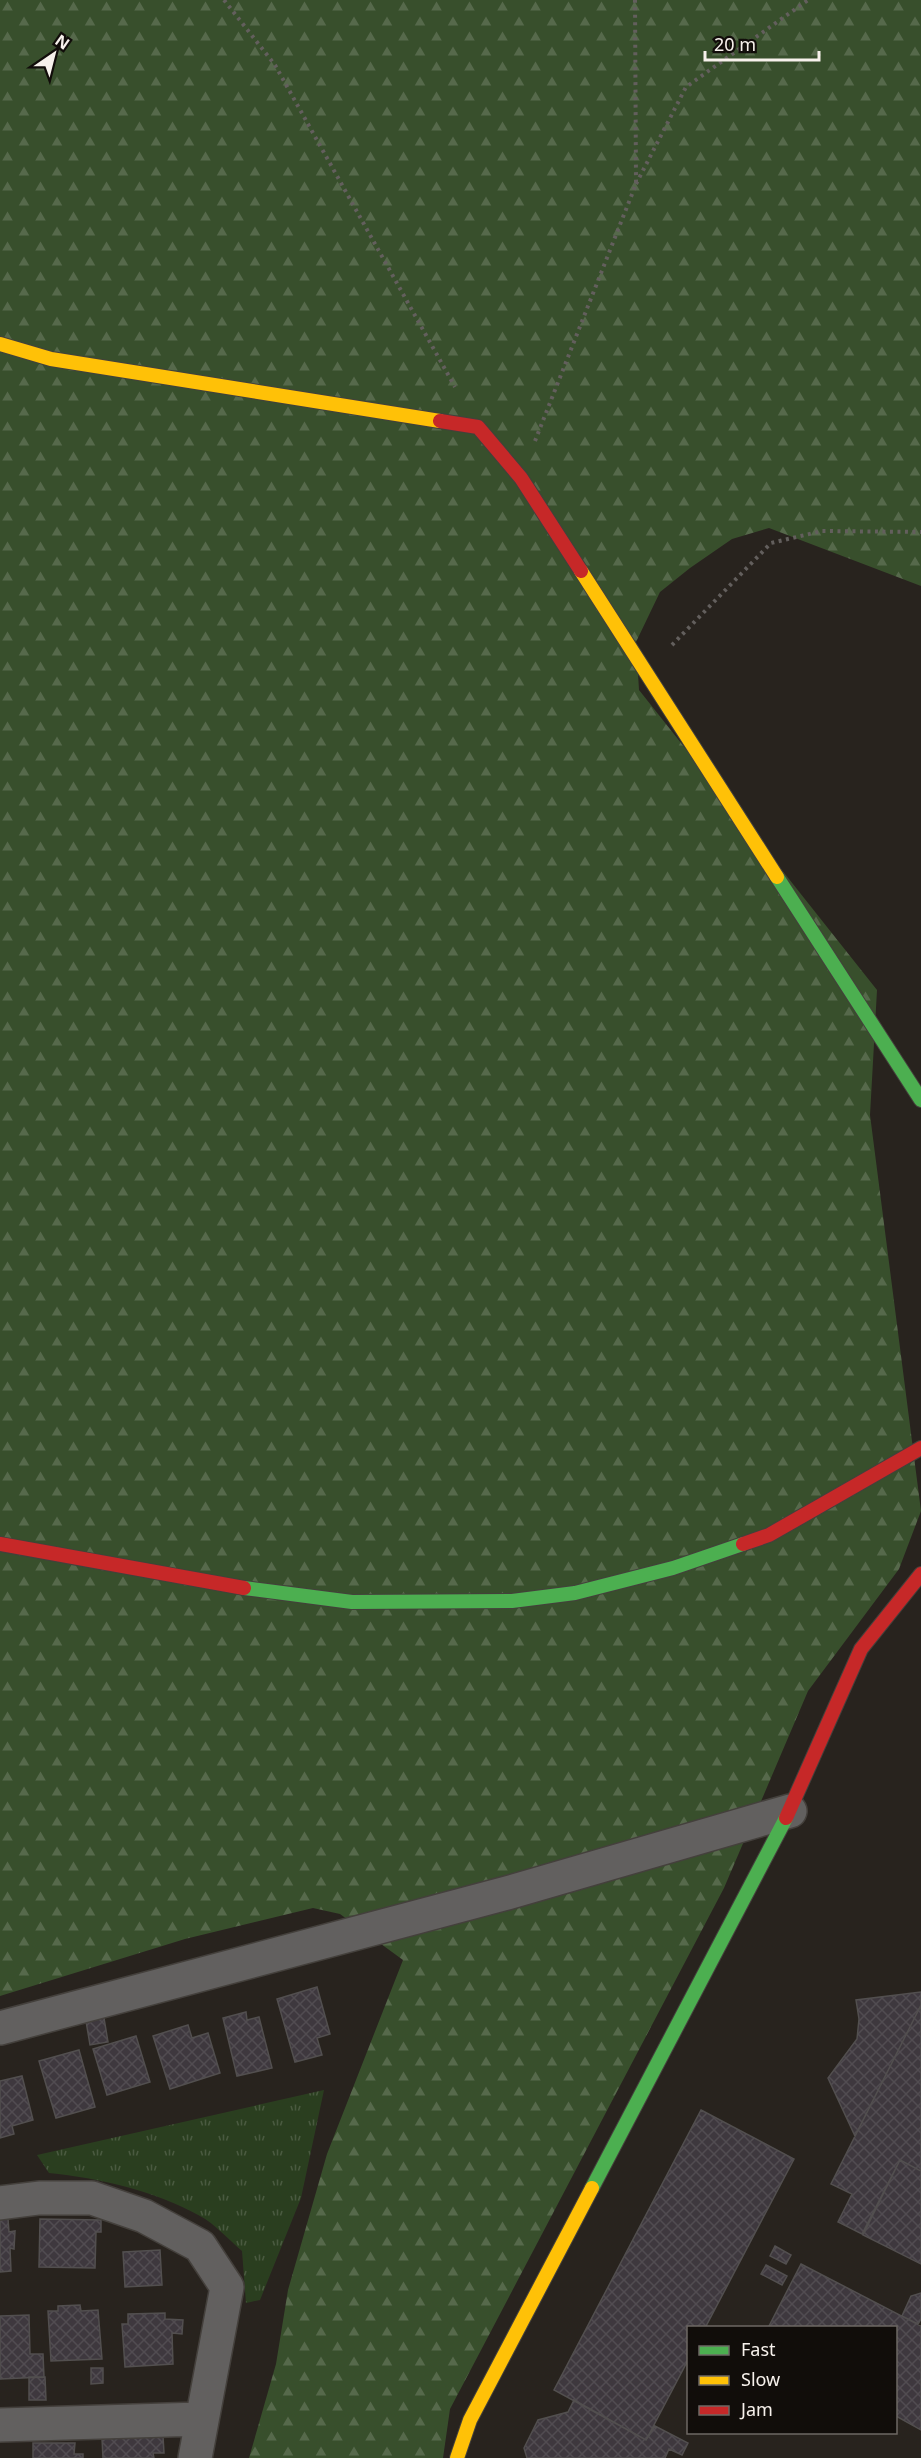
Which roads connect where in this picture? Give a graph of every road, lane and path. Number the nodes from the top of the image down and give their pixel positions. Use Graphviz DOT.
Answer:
graph roads {
  1 [pos="224,0"];
  2 [pos="635,0"];
  3 [pos="808,0"];
  4 [pos="636,184"];
  5 [pos="0,344"];
  6 [pos="478,427"];
  7 [pos="521,478"];
  8 [pos="921,532"];
  9 [pos="647,671"];
  10 [pos="921,1100"];
  11 [pos="921,1448"];
  12 [pos="0,1544"];
  13 [pos="921,1574"];
  14 [pos="790,1811"];
  15 [pos="0,2028"];
  16 [pos="0,2203"];
  17 [pos="201,2420"];
  18 [pos="0,2425"];
  19 [pos="195,2458"];
  20 [pos="457,2458"];
  1 -- 6 [label="path"];
  2 -- 4 [label="path"];
  3 -- 4 [label="path"];
  4 -- 7 [label="path"];
  5 -- 6 [label="street"];
  6 -- 7 [label="street"];
  7 -- 9 [label="street"];
  8 -- 9 [label="path"];
  9 -- 10 [label="street"];
  11 -- 12 [label="street"];
  13 -- 14 [label="street"];
  14 -- 15 [label="street"];
  14 -- 20 [label="street"];
  16 -- 17 [label="street"];
  17 -- 18 [label="street"];
  17 -- 19 [label="street"];
}
